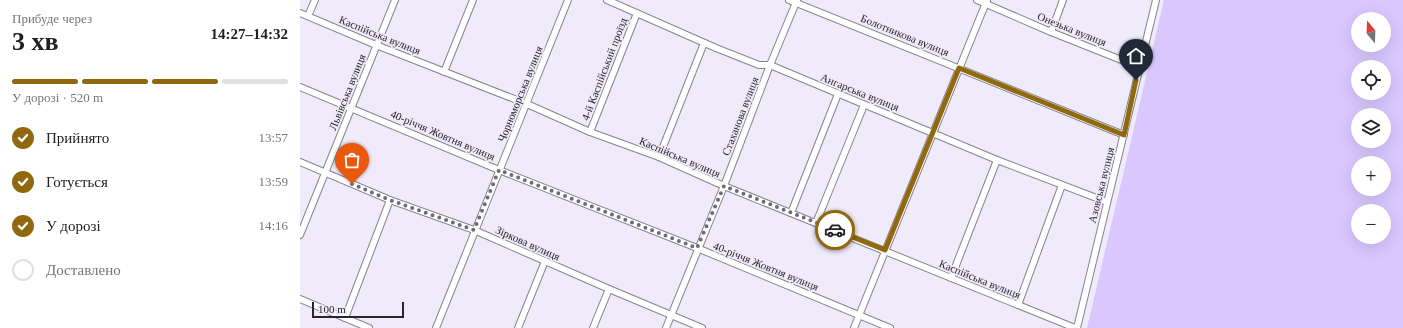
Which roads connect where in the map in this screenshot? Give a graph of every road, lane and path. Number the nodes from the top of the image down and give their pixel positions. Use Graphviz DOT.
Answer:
graph roads {
  1 [pos="315,0"];
  2 [pos="395,0"];
  3 [pos="473,0"];
  4 [pos="568,0"];
  5 [pos="607,0"];
  6 [pos="789,0"];
  7 [pos="976,0"];
  8 [pos="1063,0"];
  9 [pos="1156,0"];
  10 [pos="797,1"];
  11 [pos="986,2"];
  12 [pos="300,13"];
  13 [pos="637,13"];
  14 [pos="308,16"];
  15 [pos="1051,32"];
  16 [pos="704,43"];
  17 [pos="376,45"];
  18 [pos="770,66"];
  19 [pos="1139,67"];
  20 [pos="959,68"];
  21 [pos="444,72"];
  22 [pos="300,87"];
  23 [pos="838,94"];
  24 [pos="527,104"];
  25 [pos="864,105"];
  26 [pos="352,108"];
  27 [pos="590,132"];
  28 [pos="933,133"];
  29 [pos="1124,135"];
  30 [pos="658,157"];
  31 [pos="997,160"];
  32 [pos="300,162"];
  33 [pos="499,170"];
  34 [pos="326,173"];
  35 [pos="1062,185"];
  36 [pos="724,186"];
  37 [pos="390,200"];
  38 [pos="1107,202"];
  39 [pos="792,213"];
  40 [pos="816,223"];
  41 [pos="474,230"];
  42 [pos="300,235"];
  43 [pos="697,248"];
  44 [pos="885,250"];
  45 [pos="545,261"];
  46 [pos="951,278"];
  47 [pos="608,289"];
  48 [pos="300,299"];
  49 [pos="1018,305"];
  50 [pos="671,315"];
  51 [pos="859,315"];
  52 [pos="346,318"];
  53 [pos="370,328"];
  54 [pos="436,328"];
  55 [pos="518,328"];
  56 [pos="593,328"];
  57 [pos="666,328"];
  58 [pos="702,328"];
  59 [pos="854,328"];
  60 [pos="890,328"];
  61 [pos="1076,328"];
  1 -- 14 [label="street"];
  2 -- 17 [label="street, Львівська вулиця"];
  3 -- 21 [label="street"];
  4 -- 24 [label="street, Чорноморська вулиця"];
  5 -- 13 [label="street, Ангарська вулиця"];
  6 -- 10 [label="street, Болотникова вулиця"];
  7 -- 11 [label="street, Онезька вулиця"];
  8 -- 15 [label="street"];
  9 -- 19 [label="street, Азовська вулиця"];
  10 -- 18 [label="street, Стаханова вулиця"];
  10 -- 20 [label="street, Болотникова вулиця"];
  11 -- 15 [label="street, Онезька вулиця"];
  11 -- 20 [label="street"];
  12 -- 14 [label="street, Каспійська вулиця"];
  13 -- 16 [label="street, Ангарська вулиця"];
  13 -- 27 [label="street, 4-й Каспійський проїзд"];
  14 -- 17 [label="street, Каспійська вулиця"];
  15 -- 19 [label="street, Онезька вулиця"];
  16 -- 18 [label="street, Ангарська вулиця"];
  16 -- 30 [label="street"];
  17 -- 21 [label="street, Каспійська вулиця"];
  17 -- 26 [label="street, Львівська вулиця"];
  18 -- 23 [label="street, Ангарська вулиця"];
  18 -- 36 [label="street, Стаханова вулиця"];
  19 -- 29 [label="street, Азовська вулиця"];
  20 -- 28 [label="street"];
  20 -- 29 [label="street, Болотникова вулиця"];
  21 -- 24 [label="street, Каспійська вулиця"];
  22 -- 26 [label="street, 40-річчя Жовтня вулиця"];
  23 -- 25 [label="street, Ангарська вулиця"];
  23 -- 39 [label="street"];
  24 -- 27 [label="street, Каспійська вулиця"];
  24 -- 33 [label="street, Чорноморська вулиця"];
  25 -- 28 [label="street, Ангарська вулиця"];
  25 -- 40 [label="street"];
  26 -- 33 [label="street, 40-річчя Жовтня вулиця"];
  26 -- 34 [label="street, Львівська вулиця"];
  27 -- 30 [label="street, Каспійська вулиця"];
  28 -- 31 [label="street, Ангарська вулиця"];
  28 -- 44 [label="street"];
  29 -- 38 [label="street, Азовська вулиця"];
  30 -- 36 [label="street, Каспійська вулиця"];
  31 -- 35 [label="street, Ангарська вулиця"];
  31 -- 46 [label="street"];
  32 -- 34 [label="street, Зіркова вулиця"];
  33 -- 41 [label="street, Чорноморська вулиця"];
  33 -- 43 [label="street, 40-річчя Жовтня вулиця"];
  34 -- 37 [label="street, Зіркова вулиця"];
  34 -- 42 [label="street, Львівська вулиця"];
  35 -- 38 [label="street, Ангарська вулиця"];
  35 -- 49 [label="street"];
  36 -- 39 [label="street, Каспійська вулиця"];
  36 -- 43 [label="street, Стаханова вулиця"];
  37 -- 41 [label="street, Зіркова вулиця"];
  37 -- 52 [label="street"];
  38 -- 61 [label="street, Азовська вулиця"];
  39 -- 40 [label="street, Каспійська вулиця"];
  40 -- 44 [label="street, Каспійська вулиця"];
  41 -- 45 [label="street, Зіркова вулиця"];
  41 -- 54 [label="street, Чорноморська вулиця"];
  43 -- 50 [label="street, Стаханова вулиця"];
  43 -- 51 [label="street, 40-річчя Жовтня вулиця"];
  44 -- 46 [label="street, Каспійська вулиця"];
  44 -- 51 [label="street"];
  45 -- 47 [label="street, Зіркова вулиця"];
  45 -- 55 [label="street"];
  46 -- 49 [label="street, Каспійська вулиця"];
  47 -- 50 [label="street, Зіркова вулиця"];
  47 -- 56 [label="street"];
  48 -- 52 [label="street"];
  49 -- 61 [label="street, Каспійська вулиця"];
  50 -- 57 [label="street, Стаханова вулиця"];
  50 -- 58 [label="street, Зіркова вулиця"];
  51 -- 59 [label="street"];
  51 -- 60 [label="street, 40-річчя Жовтня вулиця"];
  52 -- 53 [label="street"];
}
